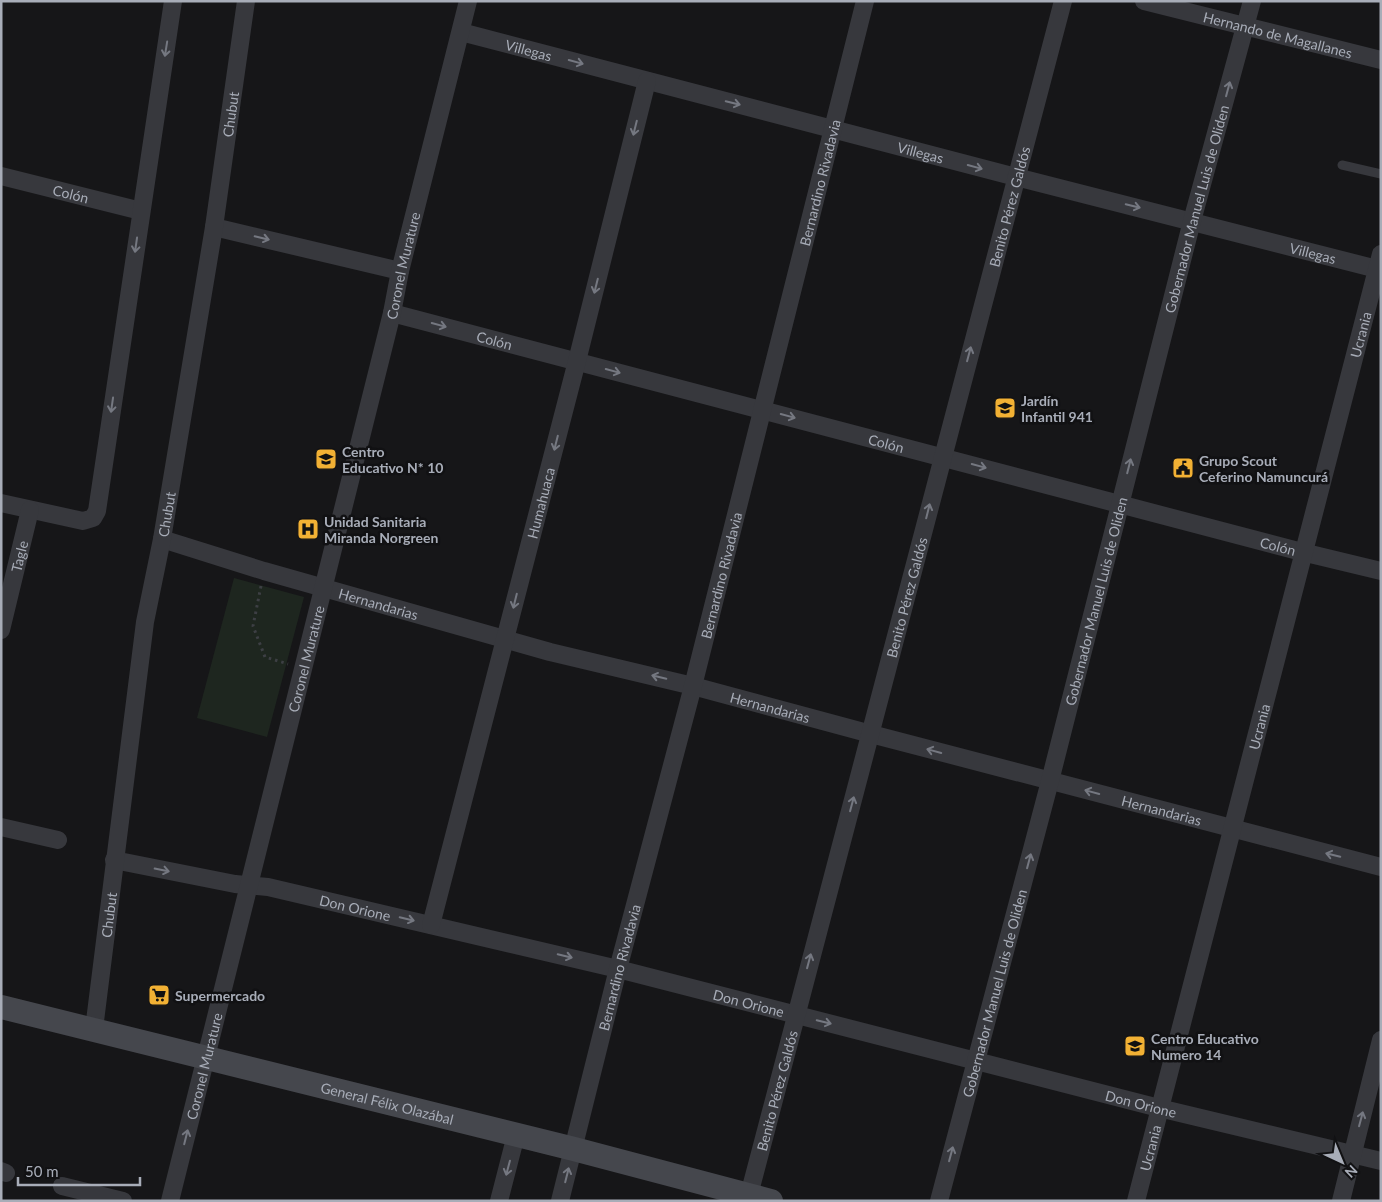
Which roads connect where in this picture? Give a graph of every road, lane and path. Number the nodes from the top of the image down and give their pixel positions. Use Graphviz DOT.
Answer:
graph roads {
  1 [pos="173,1"];
  2 [pos="246,1"];
  3 [pos="468,1"];
  4 [pos="865,1"];
  5 [pos="1063,1"];
  6 [pos="1144,1"];
  7 [pos="1252,1"];
  8 [pos="1245,25"];
  9 [pos="461,32"];
  10 [pos="1381,60"];
  11 [pos="646,81"];
  12 [pos="831,128"];
  13 [pos="1342,165"];
  14 [pos="1381,174"];
  15 [pos="1,176"];
  16 [pos="1016,177"];
  17 [pos="141,211"];
  18 [pos="1192,221"];
  19 [pos="214,227"];
  20 [pos="1379,264"];
  21 [pos="400,270"];
  22 [pos="392,313"];
  23 [pos="577,361"];
  24 [pos="762,410"];
  25 [pos="942,456"];
  26 [pos="1,502"];
  27 [pos="1120,503"];
  28 [pos="30,510"];
  29 [pos="162,539"];
  30 [pos="1302,552"];
  31 [pos="264,571"];
  32 [pos="1381,571"];
  33 [pos="325,588"];
  34 [pos="1,630"];
  35 [pos="505,639"];
  36 [pos="305,668"];
  37 [pos="693,686"];
  38 [pos="871,734"];
  39 [pos="1050,781"];
  40 [pos="1,827"];
  41 [pos="1233,830"];
  42 [pos="58,840"];
  43 [pos="114,860"];
  44 [pos="1381,867"];
  45 [pos="250,885"];
  46 [pos="431,925"];
  47 [pos="618,969"];
  48 [pos="1,1007"];
  49 [pos="795,1014"];
  50 [pos="94,1029"];
  51 [pos="1380,1050"];
  52 [pos="206,1058"];
  53 [pos="976,1061"];
  54 [pos="1159,1108"];
  55 [pos="516,1135"];
  56 [pos="574,1149"];
  57 [pos="1352,1154"];
  58 [pos="1381,1161"];
  59 [pos="62,1186"];
  60 [pos="760,1198"];
  61 [pos="123,1201"];
  62 [pos="170,1201"];
  63 [pos="499,1201"];
  64 [pos="560,1201"];
  65 [pos="939,1201"];
  66 [pos="1136,1201"];
  67 [pos="1341,1201"];
  1 -- 17 [label="street, one-way"];
  2 -- 19 [label="street, Chubut"];
  3 -- 9 [label="street, Coronel Murature"];
  4 -- 12 [label="street, Bernardino Rivadavia"];
  5 -- 16 [label="street, Benito Pérez Galdós"];
  6 -- 8 [label="street, Hernando de Magallanes"];
  7 -- 8 [label="street, Gobernador Manuel Luis de Oliden"];
  8 -- 10 [label="street, Hernando de Magallanes"];
  18 -- 8 [label="street, Gobernador Manuel Luis de Oliden, one-way"];
  9 -- 11 [label="street, Villegas, one-way"];
  9 -- 21 [label="street, Coronel Murature"];
  11 -- 12 [label="street, Villegas, one-way"];
  11 -- 23 [label="street, Humahuaca, one-way"];
  12 -- 16 [label="street, Villegas, one-way"];
  12 -- 24 [label="street, Bernardino Rivadavia"];
  13 -- 14 [label="lane"];
  15 -- 17 [label="street, Colón"];
  16 -- 18 [label="street, Villegas, one-way"];
  25 -- 16 [label="street, Benito Pérez Galdós, one-way"];
  17 -- 28 [label="street, one-way"];
  18 -- 20 [label="street, Villegas"];
  27 -- 18 [label="street, Gobernador Manuel Luis de Oliden, one-way"];
  19 -- 21 [label="street, one-way"];
  19 -- 29 [label="street, Chubut"];
  20 -- 30 [label="street, Ucrania"];
  21 -- 22 [label="street, Coronel Murature"];
  22 -- 23 [label="street, Colón, one-way"];
  22 -- 33 [label="street, Coronel Murature"];
  23 -- 24 [label="street, Colón, one-way"];
  23 -- 35 [label="street, Humahuaca, one-way"];
  24 -- 25 [label="street, Colón, one-way"];
  24 -- 37 [label="street, Bernardino Rivadavia"];
  25 -- 27 [label="street, Colón, one-way"];
  38 -- 25 [label="street, Benito Pérez Galdós, one-way"];
  26 -- 28 [label="street"];
  27 -- 30 [label="street, Colón"];
  27 -- 39 [label="street, Gobernador Manuel Luis de Oliden"];
  28 -- 34 [label="street, Tagle"];
  29 -- 31 [label="street, Hernandarias"];
  29 -- 43 [label="street, Chubut"];
  30 -- 32 [label="street, Colón"];
  30 -- 41 [label="street, Ucrania"];
  31 -- 33 [label="street, Hernandarias"];
  31 -- 36 [label="path"];
  33 -- 35 [label="street, Hernandarias"];
  33 -- 36 [label="street, Coronel Murature"];
  37 -- 35 [label="street, Hernandarias, one-way"];
  35 -- 46 [label="street, Humahuaca"];
  36 -- 45 [label="street, Coronel Murature"];
  37 -- 38 [label="street, Hernandarias"];
  37 -- 47 [label="street, Bernardino Rivadavia"];
  39 -- 38 [label="street, Hernandarias, one-way"];
  49 -- 38 [label="street, Benito Pérez Galdós, one-way"];
  41 -- 39 [label="street, Hernandarias, one-way"];
  53 -- 39 [label="street, Gobernador Manuel Luis de Oliden, one-way"];
  40 -- 42 [label="street"];
  44 -- 41 [label="street, Hernandarias, one-way"];
  41 -- 54 [label="street, Ucrania"];
  43 -- 45 [label="street, Don Orione, one-way"];
  43 -- 50 [label="street, Chubut"];
  45 -- 46 [label="street, Don Orione, one-way"];
  45 -- 52 [label="street, Coronel Murature"];
  46 -- 47 [label="street, Don Orione, one-way"];
  47 -- 49 [label="street, Don Orione"];
  47 -- 56 [label="street, Bernardino Rivadavia"];
  48 -- 50 [label="street, General Félix Olazábal"];
  49 -- 53 [label="street, Don Orione, one-way"];
  49 -- 60 [label="street, Benito Pérez Galdós"];
  50 -- 52 [label="street, General Félix Olazábal"];
  57 -- 51 [label="street, one-way"];
  52 -- 55 [label="street, General Félix Olazábal"];
  62 -- 52 [label="street, Coronel Murature, one-way"];
  53 -- 54 [label="street, Don Orione"];
  65 -- 53 [label="street, Gobernador Manuel Luis de Oliden, one-way"];
  54 -- 57 [label="street, Don Orione"];
  54 -- 66 [label="street, Ucrania"];
  55 -- 56 [label="street, General Félix Olazábal"];
  55 -- 63 [label="street, one-way"];
  56 -- 60 [label="street, General Félix Olazábal"];
  64 -- 56 [label="street, one-way"];
  57 -- 58 [label="street, Don Orione"];
  57 -- 67 [label="street"];
  59 -- 61 [label="street"];
}
